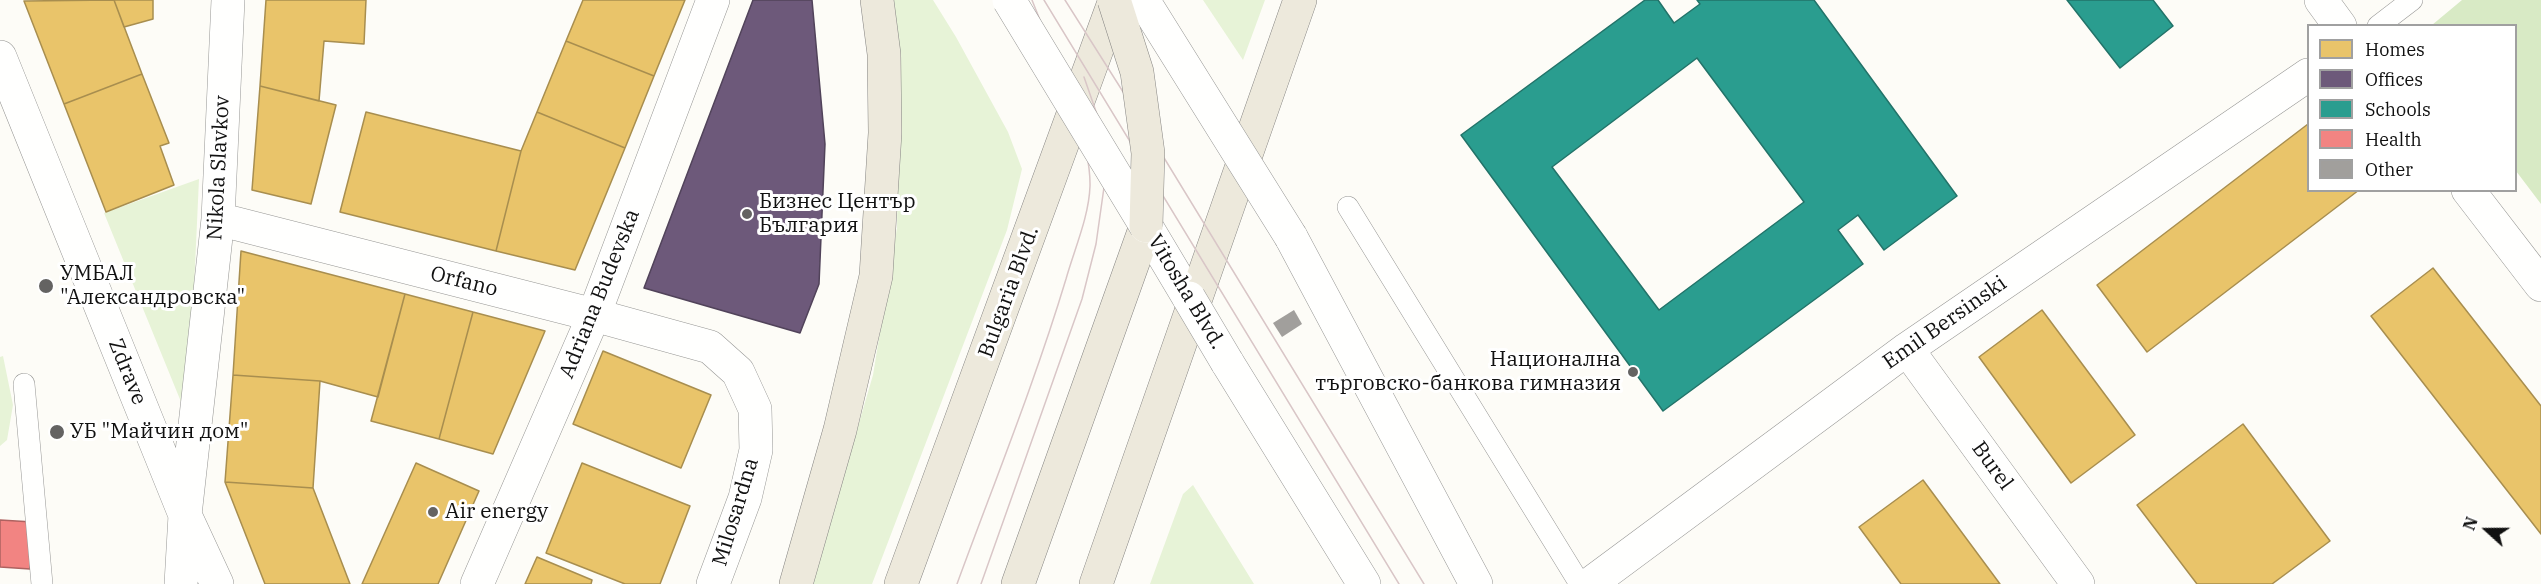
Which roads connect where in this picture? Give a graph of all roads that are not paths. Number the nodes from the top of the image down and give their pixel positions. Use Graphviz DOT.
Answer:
graph roads {
  1 [pos="228,0"];
  2 [pos="713,0"];
  3 [pos="877,0"];
  4 [pos="1009,0"];
  5 [pos="1115,0"];
  6 [pos="1143,0"];
  7 [pos="1300,0"];
  8 [pos="2321,0"];
  9 [pos="2412,0"];
  10 [pos="2339,24"];
  11 [pos="2381,24"];
  12 [pos="0,57"];
  13 [pos="2307,76"];
  14 [pos="2470,192"];
  15 [pos="1348,207"];
  16 [pos="218,219"];
  17 [pos="1146,226"];
  18 [pos="2541,285"];
  19 [pos="594,315"];
  20 [pos="710,347"];
  21 [pos="1907,349"];
  22 [pos="24,384"];
  23 [pos="185,515"];
  24 [pos="42,584"];
  25 [pos="181,584"];
  26 [pos="217,584"];
  27 [pos="477,584"];
  28 [pos="713,584"];
  29 [pos="796,584"];
  30 [pos="901,584"];
  31 [pos="1018,584"];
  32 [pos="1096,584"];
  33 [pos="1364,584"];
  34 [pos="1476,584"];
  35 [pos="1580,584"];
  36 [pos="1590,584"];
  37 [pos="2078,584"];
  1 -- 16 [label="street, Nikola Slavkov"];
  2 -- 19 [label="street, Adriana Budevska"];
  3 -- 29 [label="main road"];
  4 -- 17 [label="street, Vitosha Blvd., bridge"];
  5 -- 17 [label="main road, bridge"];
  5 -- 30 [label="main road, Bulgaria Blvd."];
  6 -- 34 [label="street, bridge"];
  7 -- 32 [label="main road"];
  8 -- 10 [label="street"];
  9 -- 11 [label="lane"];
  12 -- 23 [label="street, Zdrave"];
  13 -- 21 [label="street, Emil Bersinski"];
  14 -- 18 [label="street"];
  15 -- 35 [label="lane"];
  16 -- 19 [label="street, Orfano"];
  16 -- 23 [label="street, Nikola Slavkov"];
  17 -- 31 [label="main road"];
  17 -- 33 [label="street, Vitosha Blvd., bridge"];
  19 -- 20 [label="street, Orfano"];
  19 -- 27 [label="street, Adriana Budevska"];
  20 -- 28 [label="street, Milosardna"];
  21 -- 36 [label="street, Emil Bersinski"];
  21 -- 37 [label="street, Burel"];
  22 -- 24 [label="lane"];
  23 -- 25 [label="street, Nikola Slavkov"];
  23 -- 26 [label="street, Zdrave"];
}
